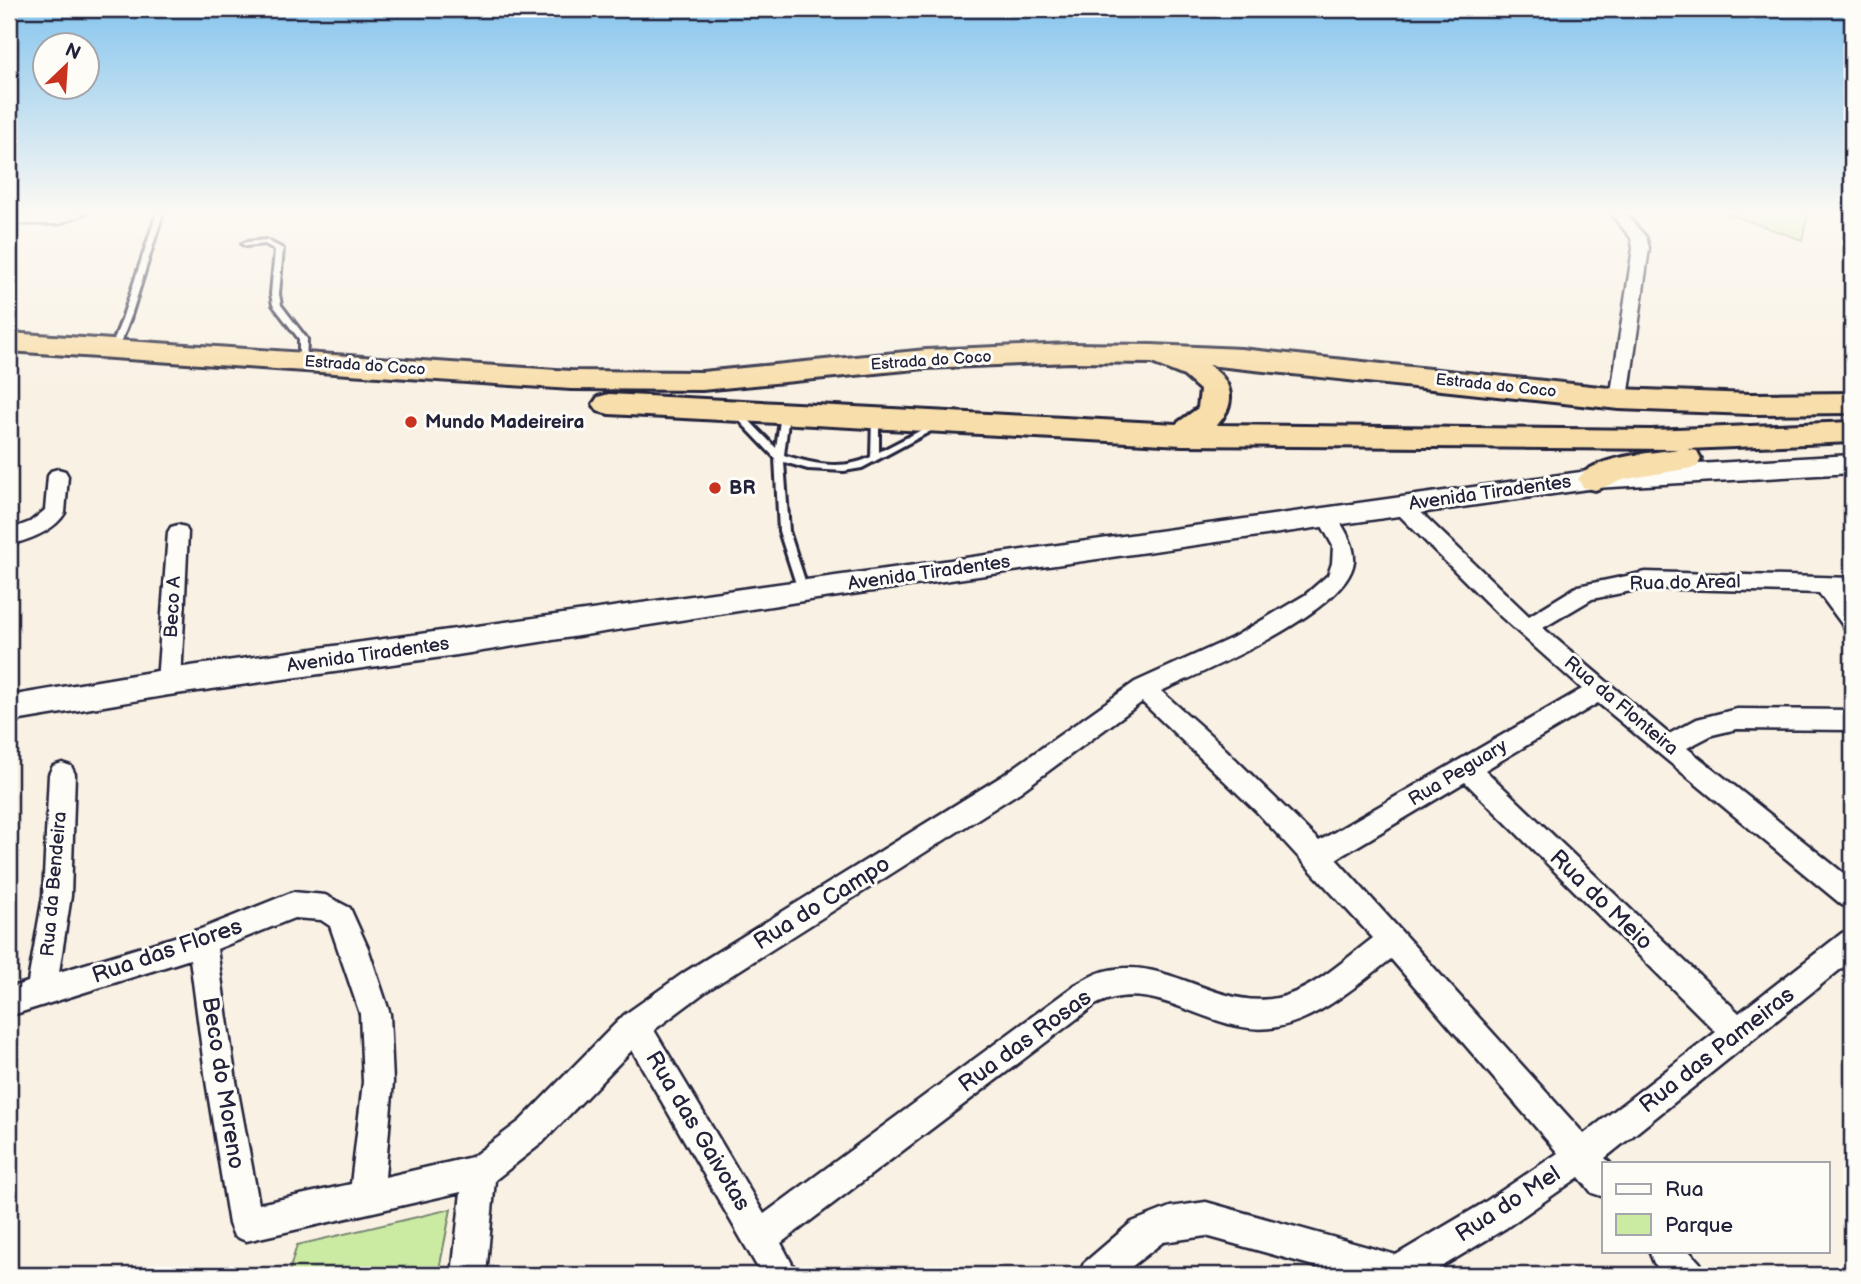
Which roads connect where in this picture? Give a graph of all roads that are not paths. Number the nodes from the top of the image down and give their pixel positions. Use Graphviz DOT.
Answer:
graph roads {
  1 [pos="141,273"];
  2 [pos="277,273"];
  3 [pos="1637,273"];
  4 [pos="9,342"];
  5 [pos="114,350"];
  6 [pos="1152,354"];
  7 [pos="303,362"];
  8 [pos="9,366"];
  9 [pos="1619,399"];
  10 [pos="1852,403"];
  11 [pos="735,411"];
  12 [pos="785,414"];
  13 [pos="875,418"];
  14 [pos="945,422"];
  15 [pos="1852,432"];
  16 [pos="1182,435"];
  17 [pos="1778,435"];
  18 [pos="779,457"];
  19 [pos="875,458"];
  20 [pos="1852,464"];
  21 [pos="58,476"];
  22 [pos="1595,479"];
  23 [pos="1401,505"];
  24 [pos="1327,517"];
  25 [pos="178,532"];
  26 [pos="9,538"];
  27 [pos="1826,586"];
  28 [pos="1852,586"];
  29 [pos="803,590"];
  30 [pos="1852,621"];
  31 [pos="1528,627"];
  32 [pos="169,682"];
  33 [pos="1143,689"];
  34 [pos="1601,690"];
  35 [pos="9,709"];
  36 [pos="1852,720"];
  37 [pos="1668,746"];
  38 [pos="1466,767"];
  39 [pos="62,774"];
  40 [pos="1315,857"];
  41 [pos="1852,896"];
  42 [pos="1393,941"];
  43 [pos="202,942"];
  44 [pos="1852,943"];
  45 [pos="41,993"];
  46 [pos="9,1002"];
  47 [pos="635,1026"];
  48 [pos="1737,1032"];
  49 [pos="1582,1156"];
  50 [pos="479,1172"];
  51 [pos="1602,1179"];
  52 [pos="366,1196"];
  53 [pos="246,1224"];
  54 [pos="761,1237"];
  55 [pos="1667,1252"];
  56 [pos="1399,1274"];
  57 [pos="469,1275"];
  58 [pos="781,1275"];
  59 [pos="1096,1275"];
  60 [pos="1688,1275"];
  1 -- 5 [label="lane"];
  2 -- 7 [label="lane"];
  3 -- 9 [label="street"];
  4 -- 5 [label="highway, Estrada do Coco"];
  5 -- 7 [label="highway, Estrada do Coco"];
  6 -- 7 [label="highway, Estrada do Coco"];
  6 -- 9 [label="highway, Estrada do Coco"];
  6 -- 16 [label="highway"];
  8 -- 11 [label="highway, Estrada do Coco"];
  9 -- 10 [label="highway, Estrada do Coco"];
  11 -- 12 [label="highway, Estrada do Coco"];
  11 -- 18 [label="lane"];
  12 -- 13 [label="highway, Estrada do Coco"];
  12 -- 18 [label="lane"];
  13 -- 14 [label="highway, Estrada do Coco"];
  13 -- 19 [label="lane"];
  14 -- 16 [label="highway, Estrada do Coco"];
  14 -- 19 [label="lane"];
  15 -- 17 [label="highway, Estrada do Coco"];
  16 -- 17 [label="highway, Estrada do Coco"];
  17 -- 22 [label="highway"];
  18 -- 19 [label="lane"];
  18 -- 29 [label="lane"];
  20 -- 22 [label="street, Avenida Tiradentes"];
  21 -- 26 [label="street"];
  22 -- 23 [label="street, Avenida Tiradentes"];
  23 -- 24 [label="street, Avenida Tiradentes"];
  23 -- 31 [label="street, Rua da Flonteira"];
  24 -- 29 [label="street, Avenida Tiradentes"];
  24 -- 33 [label="street, Rua do Campo"];
  25 -- 32 [label="street, Beco A"];
  27 -- 28 [label="street, Rua do Areal"];
  27 -- 30 [label="street"];
  27 -- 31 [label="street, Rua do Areal"];
  29 -- 32 [label="street, Avenida Tiradentes"];
  31 -- 34 [label="street, Rua da Flonteira"];
  32 -- 35 [label="street, Avenida Tiradentes"];
  33 -- 40 [label="street"];
  33 -- 47 [label="street, Rua do Campo"];
  34 -- 37 [label="street, Rua da Flonteira"];
  34 -- 38 [label="street, Rua Peguary"];
  36 -- 37 [label="street"];
  37 -- 41 [label="street, Rua da Flonteira"];
  38 -- 40 [label="street, Rua Peguary"];
  38 -- 48 [label="street, Rua do Meio"];
  39 -- 45 [label="street, Rua da Bendeira"];
  40 -- 42 [label="street"];
  42 -- 49 [label="street"];
  42 -- 54 [label="street, Rua das Rosas"];
  43 -- 45 [label="street, Rua das Flores"];
  43 -- 52 [label="street, Rua das Flores"];
  43 -- 53 [label="street, Beco do Moreno"];
  44 -- 48 [label="street, Rua das Pameiras"];
  45 -- 46 [label="street, Rua das Flores"];
  47 -- 50 [label="street, Rua do Campo"];
  47 -- 54 [label="street, Rua das Gaivotas"];
  48 -- 49 [label="street, Rua das Pameiras"];
  49 -- 51 [label="street"];
  49 -- 56 [label="street, Rua do Mel"];
  50 -- 52 [label="street, Rua do Campo"];
  50 -- 57 [label="street"];
  52 -- 53 [label="street, Rua do Campo"];
  54 -- 58 [label="street, Rua das Gaivotas"];
  55 -- 60 [label="street"];
  56 -- 59 [label="street"];
}
